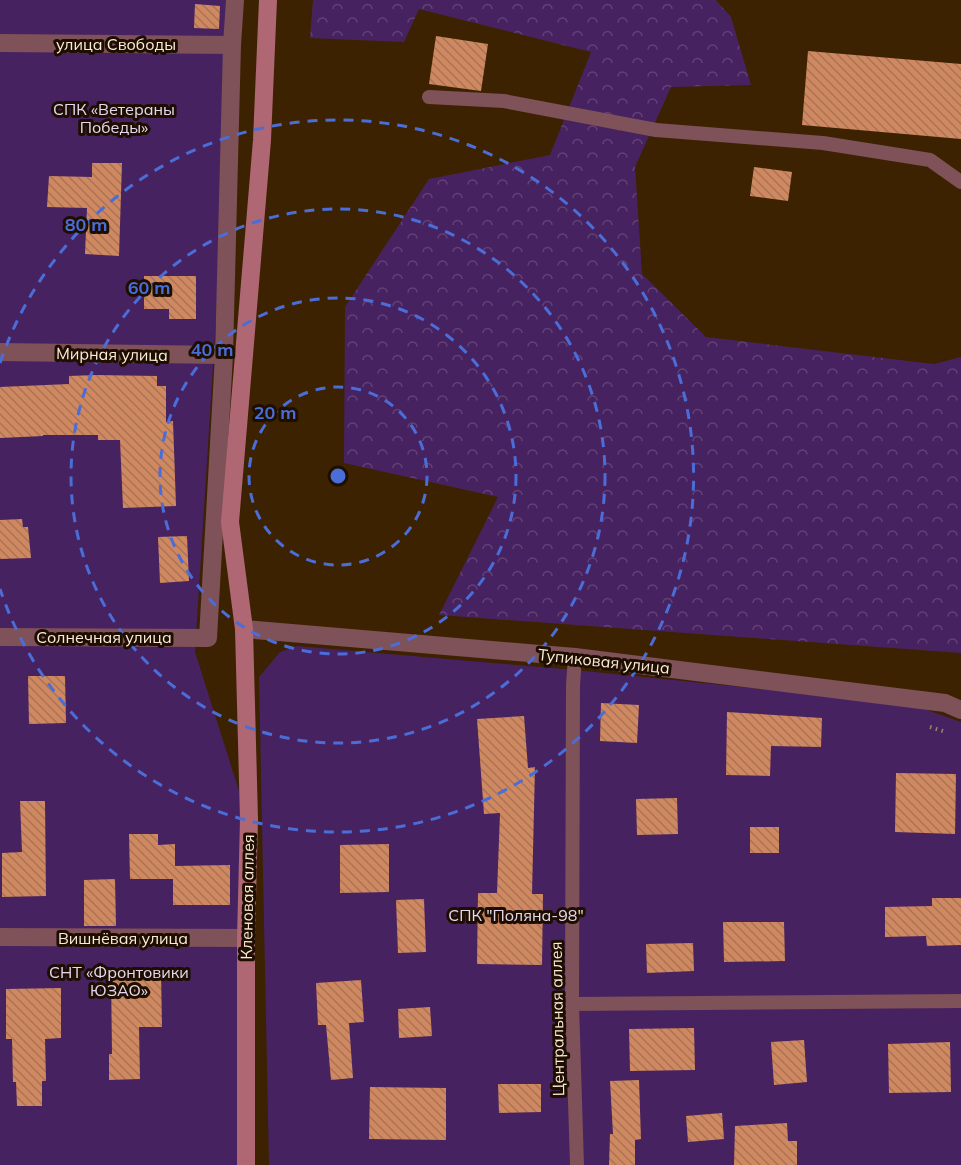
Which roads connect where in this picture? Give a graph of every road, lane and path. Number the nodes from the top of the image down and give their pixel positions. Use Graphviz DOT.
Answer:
graph roads {
  1 [pos="235,0"];
  2 [pos="268,0"];
  3 [pos="0,43"];
  4 [pos="232,45"];
  5 [pos="429,98"];
  6 [pos="961,182"];
  7 [pos="0,352"];
  8 [pos="224,355"];
  9 [pos="244,629"];
  10 [pos="0,637"];
  11 [pos="575,657"];
  12 [pos="961,710"];
  13 [pos="0,937"];
  14 [pos="246,938"];
  15 [pos="961,1001"];
  16 [pos="572,1004"];
  17 [pos="246,1165"];
  18 [pos="577,1165"];
  1 -- 4 [label="street"];
  2 -- 9 [label="street, Кленовая аллея"];
  3 -- 4 [label="street, улица Свободы"];
  4 -- 8 [label="street"];
  5 -- 6 [label="lane"];
  7 -- 8 [label="street, Мирная улица"];
  8 -- 10 [label="street, Солнечная улица"];
  9 -- 11 [label="street, Тупиковая улица"];
  9 -- 14 [label="street, Кленовая аллея"];
  11 -- 12 [label="street, Тупиковая улица"];
  11 -- 16 [label="lane, Центральная аллея"];
  13 -- 14 [label="street, Вишнёвая улица"];
  14 -- 17 [label="street, Кленовая аллея"];
  15 -- 16 [label="lane"];
  16 -- 18 [label="lane, Центральная аллея"];
}
